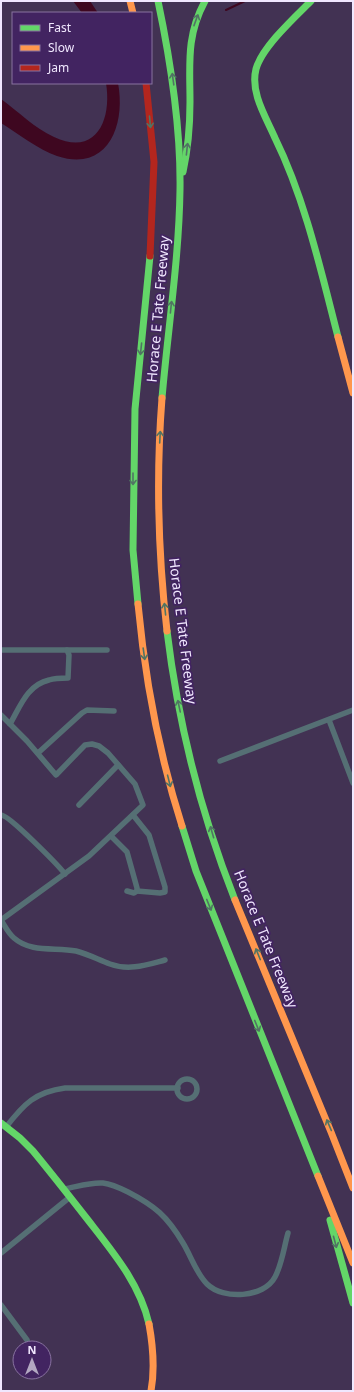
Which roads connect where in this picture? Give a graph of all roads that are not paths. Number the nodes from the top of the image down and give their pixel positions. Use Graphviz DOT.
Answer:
graph roads {
  1 [pos="130,1"];
  2 [pos="158,1"];
  3 [pos="205,1"];
  4 [pos="311,1"];
  5 [pos="133,12"];
  6 [pos="146,84"];
  7 [pos="180,187"];
  8 [pos="353,393"];
  9 [pos="1,650"];
  10 [pos="67,650"];
  11 [pos="107,650"];
  12 [pos="353,710"];
  13 [pos="114,711"];
  14 [pos="1,715"];
  15 [pos="329,720"];
  16 [pos="10,724"];
  17 [pos="38,753"];
  18 [pos="220,761"];
  19 [pos="118,765"];
  20 [pos="353,783"];
  21 [pos="79,804"];
  22 [pos="1,814"];
  23 [pos="132,815"];
  24 [pos="111,836"];
  25 [pos="65,874"];
  26 [pos="137,891"];
  27 [pos="128,892"];
  28 [pos="1,920"];
  29 [pos="165,960"];
  30 [pos="178,1088"];
  31 [pos="4,1125"];
  32 [pos="338,1148"];
  33 [pos="353,1175"];
  34 [pos="353,1188"];
  35 [pos="64,1189"];
  36 [pos="323,1190"];
  37 [pos="70,1197"];
  38 [pos="288,1233"];
  39 [pos="1,1253"];
  40 [pos="353,1263"];
  41 [pos="353,1303"];
  42 [pos="1,1305"];
  43 [pos="26,1340"];
  44 [pos="151,1391"];
  1 -- 5 [label="main road"];
  7 -- 2 [label="main road, Horace E Tate Freeway, one-way"];
  7 -- 3 [label="main road, one-way"];
  4 -- 8 [label="main road"];
  6 -- 36 [label="main road, Horace E Tate Freeway, one-way"];
  32 -- 7 [label="main road, Horace E Tate Freeway, one-way"];
  9 -- 10 [label="street"];
  10 -- 11 [label="street"];
  10 -- 16 [label="street"];
  12 -- 15 [label="street"];
  13 -- 17 [label="street"];
  14 -- 16 [label="street"];
  15 -- 18 [label="street"];
  15 -- 20 [label="street"];
  16 -- 17 [label="street"];
  17 -- 19 [label="street"];
  19 -- 21 [label="street"];
  19 -- 23 [label="street"];
  22 -- 25 [label="street"];
  23 -- 24 [label="street"];
  23 -- 26 [label="street"];
  24 -- 25 [label="street"];
  24 -- 26 [label="street"];
  25 -- 28 [label="street"];
  26 -- 27 [label="street"];
  28 -- 29 [label="street"];
  30 -- 31 [label="street"];
  31 -- 35 [label="main road"];
  32 -- 33 [label="main road"];
  32 -- 34 [label="main road, Horace E Tate Freeway"];
  35 -- 37 [label="main road"];
  35 -- 38 [label="street"];
  36 -- 40 [label="main road, Horace E Tate Freeway"];
  36 -- 41 [label="main road, one-way"];
  37 -- 39 [label="street"];
  37 -- 44 [label="main road"];
  42 -- 43 [label="street"];
}
